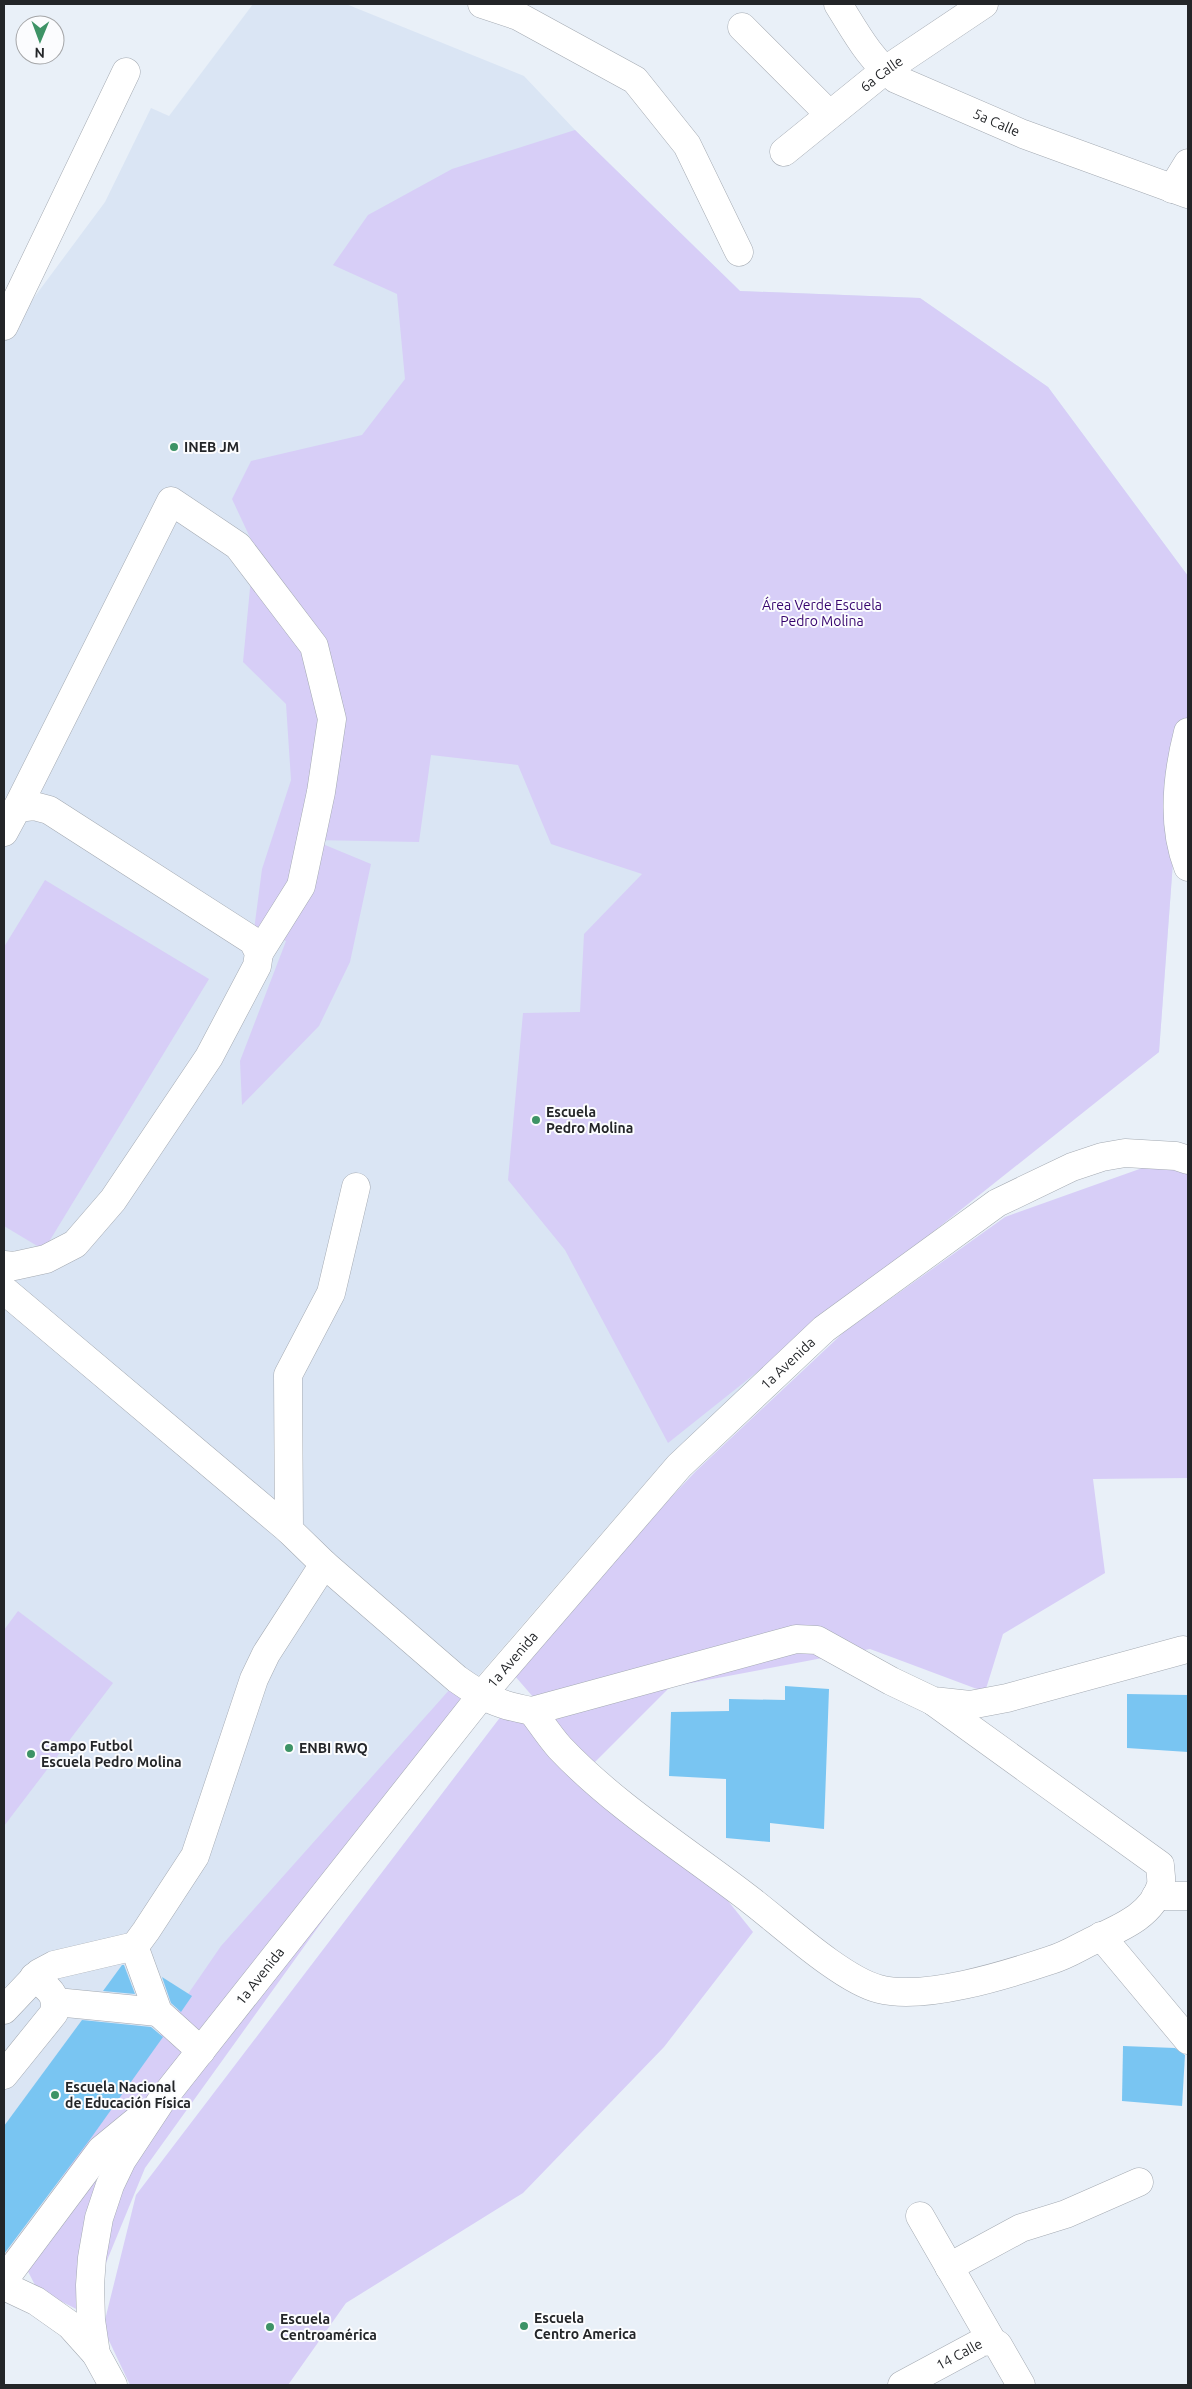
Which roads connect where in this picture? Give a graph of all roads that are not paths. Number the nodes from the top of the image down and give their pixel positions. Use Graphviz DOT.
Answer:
graph roads {
  1 [pos="482,4"];
  2 [pos="838,4"];
  3 [pos="984,4"];
  4 [pos="742,27"];
  5 [pos="884,70"];
  6 [pos="126,72"];
  7 [pos="829,114"];
  8 [pos="784,152"];
  9 [pos="1188,163"];
  10 [pos="1180,192"];
  11 [pos="739,252"];
  12 [pos="4,326"];
  13 [pos="1188,732"];
  14 [pos="17,808"];
  15 [pos="4,832"];
  16 [pos="1188,866"];
  17 [pos="259,953"];
  18 [pos="1188,1160"];
  19 [pos="356,1187"];
  20 [pos="4,1265"];
  21 [pos="4,1290"];
  22 [pos="289,1530"];
  23 [pos="324,1564"];
  24 [pos="1183,1650"];
  25 [pos="481,1696"];
  26 [pos="933,1701"];
  27 [pos="532,1710"];
  28 [pos="1156,1896"];
  29 [pos="1188,1896"];
  30 [pos="1101,1936"];
  31 [pos="134,1946"];
  32 [pos="34,1977"];
  33 [pos="56,2002"];
  34 [pos="4,2010"];
  35 [pos="158,2012"];
  36 [pos="1188,2040"];
  37 [pos="201,2051"];
  38 [pos="4,2075"];
  39 [pos="161,2101"];
  40 [pos="1139,2182"];
  41 [pos="920,2216"];
  42 [pos="949,2266"];
  43 [pos="6,2290"];
  44 [pos="992,2341"];
  45 [pos="96,2354"];
  46 [pos="113,2385"];
  47 [pos="902,2385"];
  48 [pos="1021,2385"];
  1 -- 11 [label="street"];
  2 -- 5 [label="street, 5a Calle"];
  3 -- 5 [label="street, 6a Calle"];
  4 -- 7 [label="street"];
  5 -- 7 [label="street, 6a Calle"];
  5 -- 10 [label="street, 5a Calle"];
  6 -- 12 [label="street"];
  7 -- 8 [label="street, 6a Calle"];
  9 -- 10 [label="street"];
  13 -- 16 [label="street"];
  14 -- 15 [label="street"];
  14 -- 17 [label="street"];
  14 -- 17 [label="street"];
  17 -- 20 [label="street"];
  18 -- 25 [label="street, 1a Avenida"];
  19 -- 22 [label="street"];
  21 -- 22 [label="street"];
  22 -- 23 [label="street"];
  23 -- 25 [label="street"];
  23 -- 31 [label="street"];
  24 -- 26 [label="street"];
  25 -- 27 [label="street"];
  25 -- 37 [label="street, 1a Avenida"];
  26 -- 27 [label="street"];
  26 -- 28 [label="street"];
  27 -- 30 [label="street"];
  28 -- 29 [label="street"];
  28 -- 30 [label="street"];
  30 -- 36 [label="street"];
  31 -- 32 [label="street"];
  31 -- 35 [label="street"];
  32 -- 33 [label="street"];
  32 -- 34 [label="street"];
  33 -- 35 [label="street"];
  33 -- 38 [label="street"];
  35 -- 37 [label="street"];
  37 -- 39 [label="street, 1a Avenida"];
  39 -- 43 [label="street"];
  39 -- 45 [label="street, 1a Avenida"];
  40 -- 42 [label="street"];
  41 -- 42 [label="street"];
  42 -- 44 [label="street"];
  43 -- 45 [label="street"];
  44 -- 47 [label="street, 14 Calle"];
  44 -- 48 [label="street"];
  45 -- 46 [label="street, 1a Avenida"];
}
